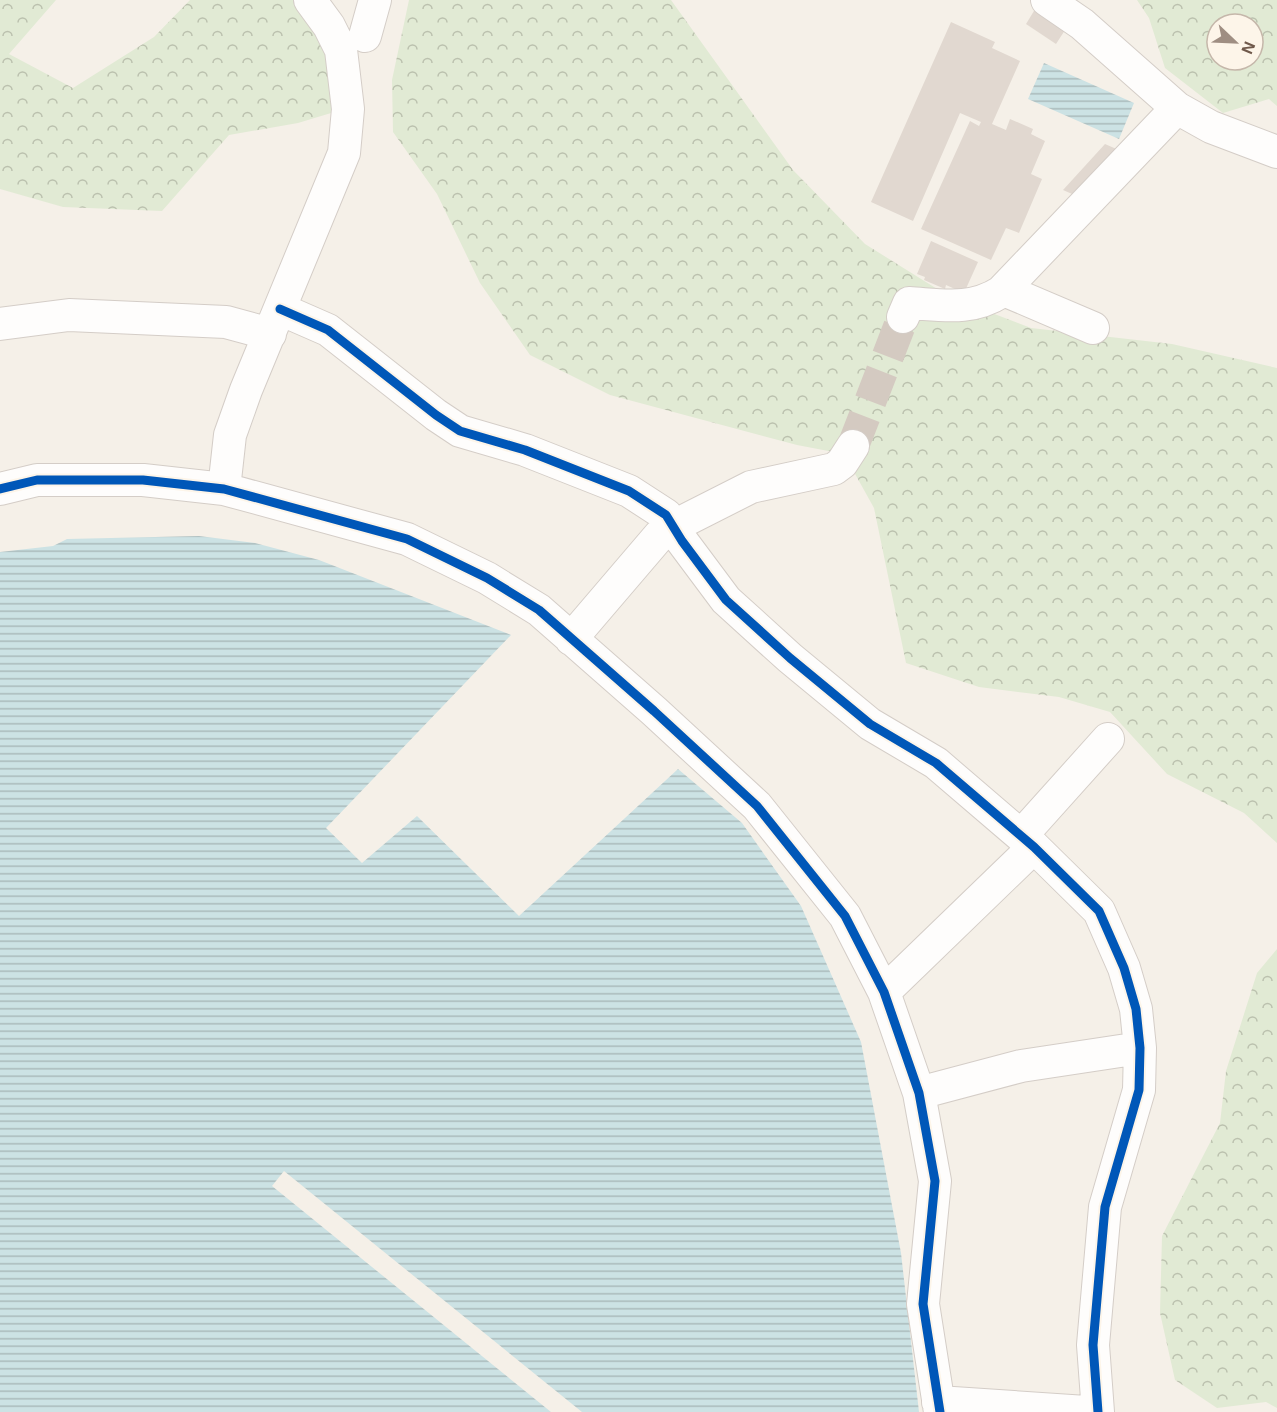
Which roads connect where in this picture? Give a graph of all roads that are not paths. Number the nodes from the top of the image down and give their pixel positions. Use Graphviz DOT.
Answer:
graph roads {
  1 [pos="310,0"];
  2 [pos="375,0"];
  3 [pos="1047,0"];
  4 [pos="365,36"];
  5 [pos="1176,108"];
  6 [pos="1277,152"];
  7 [pos="1004,290"];
  8 [pos="903,317"];
  9 [pos="275,321"];
  10 [pos="0,324"];
  11 [pos="1093,328"];
  12 [pos="853,446"];
  13 [pos="0,489"];
  14 [pos="224,489"];
  15 [pos="672,527"];
  16 [pos="571,639"];
  17 [pos="1108,739"];
  18 [pos="1027,842"];
  19 [pos="884,992"];
  20 [pos="1140,1048"];
  21 [pos="919,1094"];
  22 [pos="939,1407"];
  23 [pos="1048,1411"];
  24 [pos="1086,1412"];
  25 [pos="1098,1412"];
  1 -- 9 [label="street"];
  2 -- 4 [label="street"];
  3 -- 5 [label="street"];
  5 -- 6 [label="street"];
  5 -- 7 [label="street"];
  7 -- 8 [label="street"];
  7 -- 11 [label="street"];
  9 -- 10 [label="street"];
  9 -- 14 [label="street"];
  9 -- 15 [label="street"];
  12 -- 15 [label="street"];
  13 -- 14 [label="street"];
  14 -- 16 [label="street"];
  15 -- 16 [label="street"];
  15 -- 18 [label="street"];
  16 -- 19 [label="street"];
  17 -- 18 [label="street"];
  18 -- 19 [label="street"];
  18 -- 20 [label="street"];
  19 -- 21 [label="street"];
  20 -- 21 [label="street"];
  20 -- 25 [label="street"];
  21 -- 22 [label="street"];
  22 -- 23 [label="street"];
  23 -- 24 [label="street"];
}
